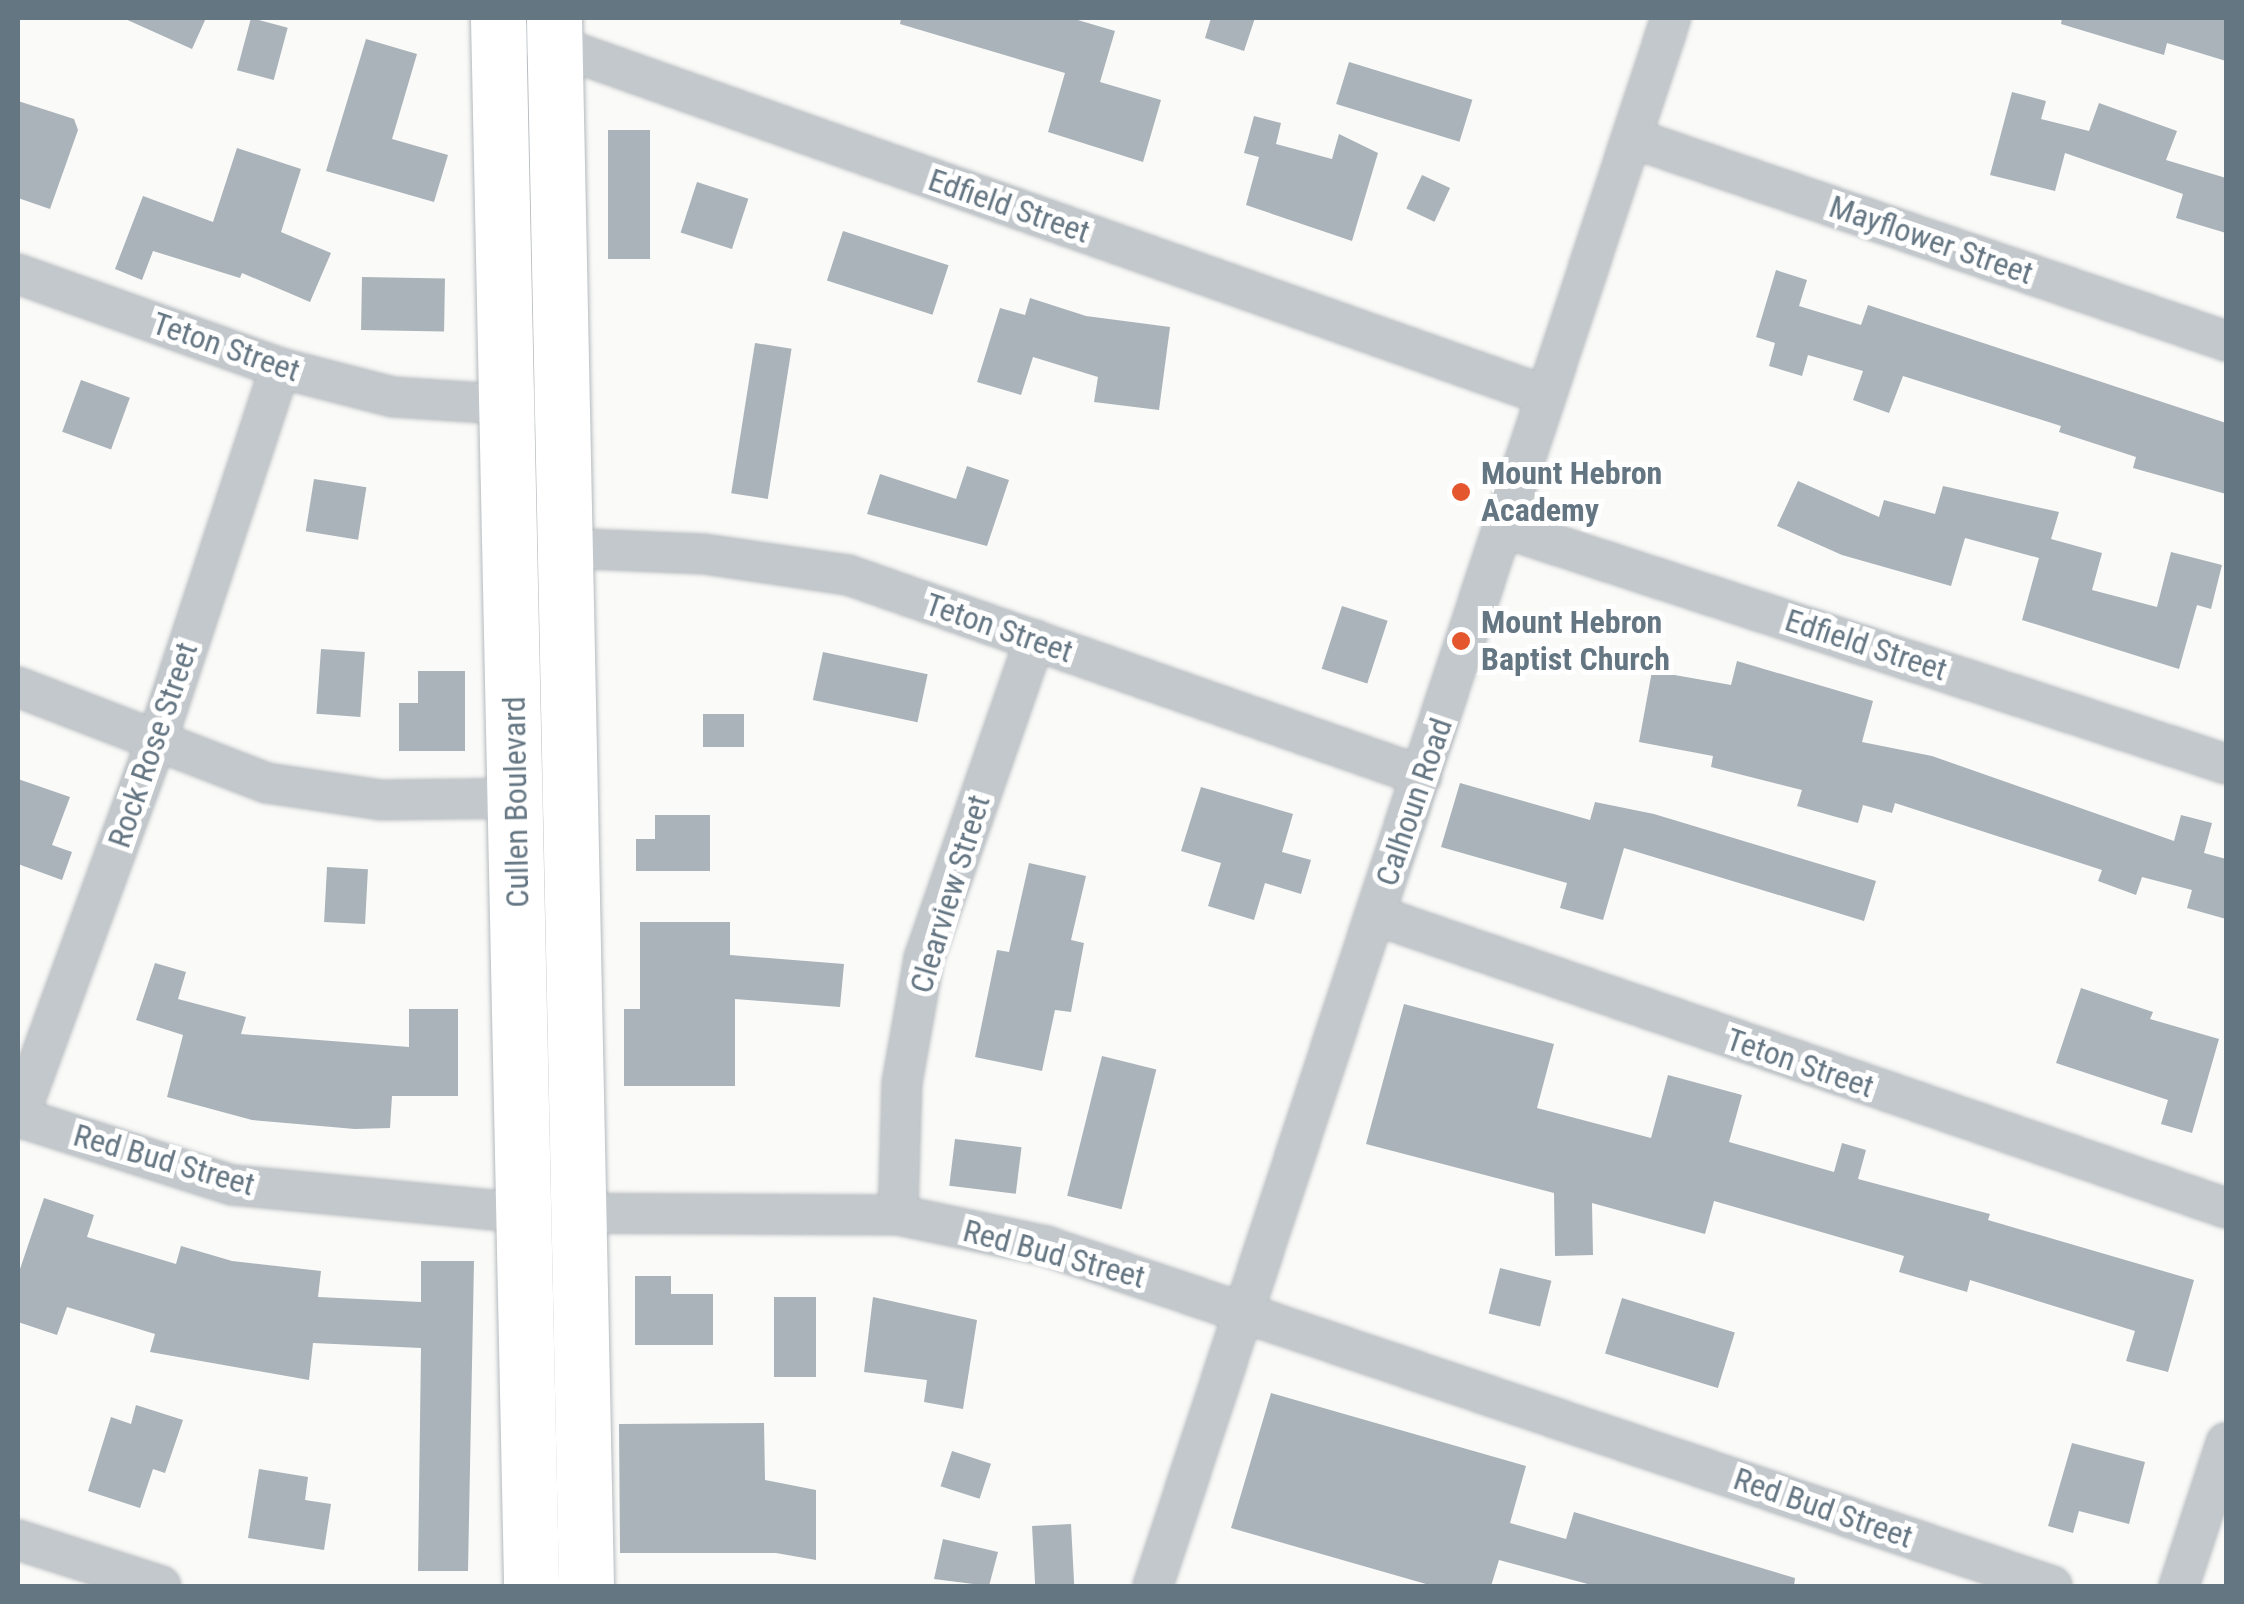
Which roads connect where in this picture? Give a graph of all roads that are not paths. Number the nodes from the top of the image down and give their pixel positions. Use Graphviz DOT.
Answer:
graph roads {
  1 [pos="1672,18"];
  2 [pos="490,21"];
  3 [pos="554,31"];
  4 [pos="1635,139"];
  5 [pos="18,274"];
  6 [pos="2226,341"];
  7 [pos="280,368"];
  8 [pos="1544,394"];
  9 [pos="533,406"];
  10 [pos="1504,528"];
  11 [pos="536,549"];
  12 [pos="1035,640"];
  13 [pos="18,688"];
  14 [pos="157,740"];
  15 [pos="2226,764"];
  16 [pos="1422,776"];
  17 [pos="543,798"];
  18 [pos="1375,915"];
  19 [pos="18,1118"];
  20 [pos="2226,1208"];
  21 [pos="579,1212"];
  22 [pos="523,1213"];
  23 [pos="898,1215"];
  24 [pos="1246,1310"];
  25 [pos="2226,1443"];
  26 [pos="18,1540"];
  27 [pos="161,1586"];
  28 [pos="531,1586"];
  29 [pos="586,1586"];
  30 [pos="1152,1586"];
  31 [pos="2052,1586"];
  32 [pos="2179,1586"];
  1 -- 4 [label="street, Calhoun Road"];
  2 -- 3 [label="street, Edfield Street"];
  2 -- 9 [label="main road, Cullen Boulevard"];
  3 -- 8 [label="street, Edfield Street"];
  3 -- 9 [label="main road, Cullen Boulevard"];
  4 -- 6 [label="street, Mayflower Street"];
  4 -- 8 [label="street, Calhoun Road"];
  5 -- 7 [label="street, Teton Street"];
  7 -- 9 [label="street, Teton Street"];
  7 -- 14 [label="street, Rock Rose Street"];
  8 -- 10 [label="street, Calhoun Road"];
  9 -- 11 [label="main road, Cullen Boulevard"];
  10 -- 15 [label="street, Edfield Street"];
  10 -- 16 [label="street, Calhoun Road"];
  11 -- 12 [label="street, Teton Street"];
  11 -- 17 [label="main road, Cullen Boulevard"];
  12 -- 16 [label="street, Teton Street"];
  12 -- 23 [label="street, Clearview Street"];
  13 -- 14 [label="street"];
  14 -- 17 [label="street"];
  14 -- 19 [label="street, Rock Rose Street"];
  16 -- 18 [label="street, Calhoun Road"];
  17 -- 21 [label="main road, Cullen Boulevard"];
  17 -- 22 [label="main road, Cullen Boulevard"];
  18 -- 20 [label="street, Teton Street"];
  18 -- 24 [label="street, Calhoun Road"];
  19 -- 22 [label="street, Red Bud Street"];
  21 -- 22 [label="street, Red Bud Street"];
  21 -- 23 [label="street, Red Bud Street"];
  21 -- 29 [label="main road, Cullen Boulevard"];
  22 -- 28 [label="main road, Cullen Boulevard"];
  23 -- 24 [label="street, Red Bud Street"];
  24 -- 30 [label="street, Calhoun Road"];
  24 -- 31 [label="street, Red Bud Street"];
  25 -- 32 [label="street"];
  26 -- 27 [label="street"];
}
